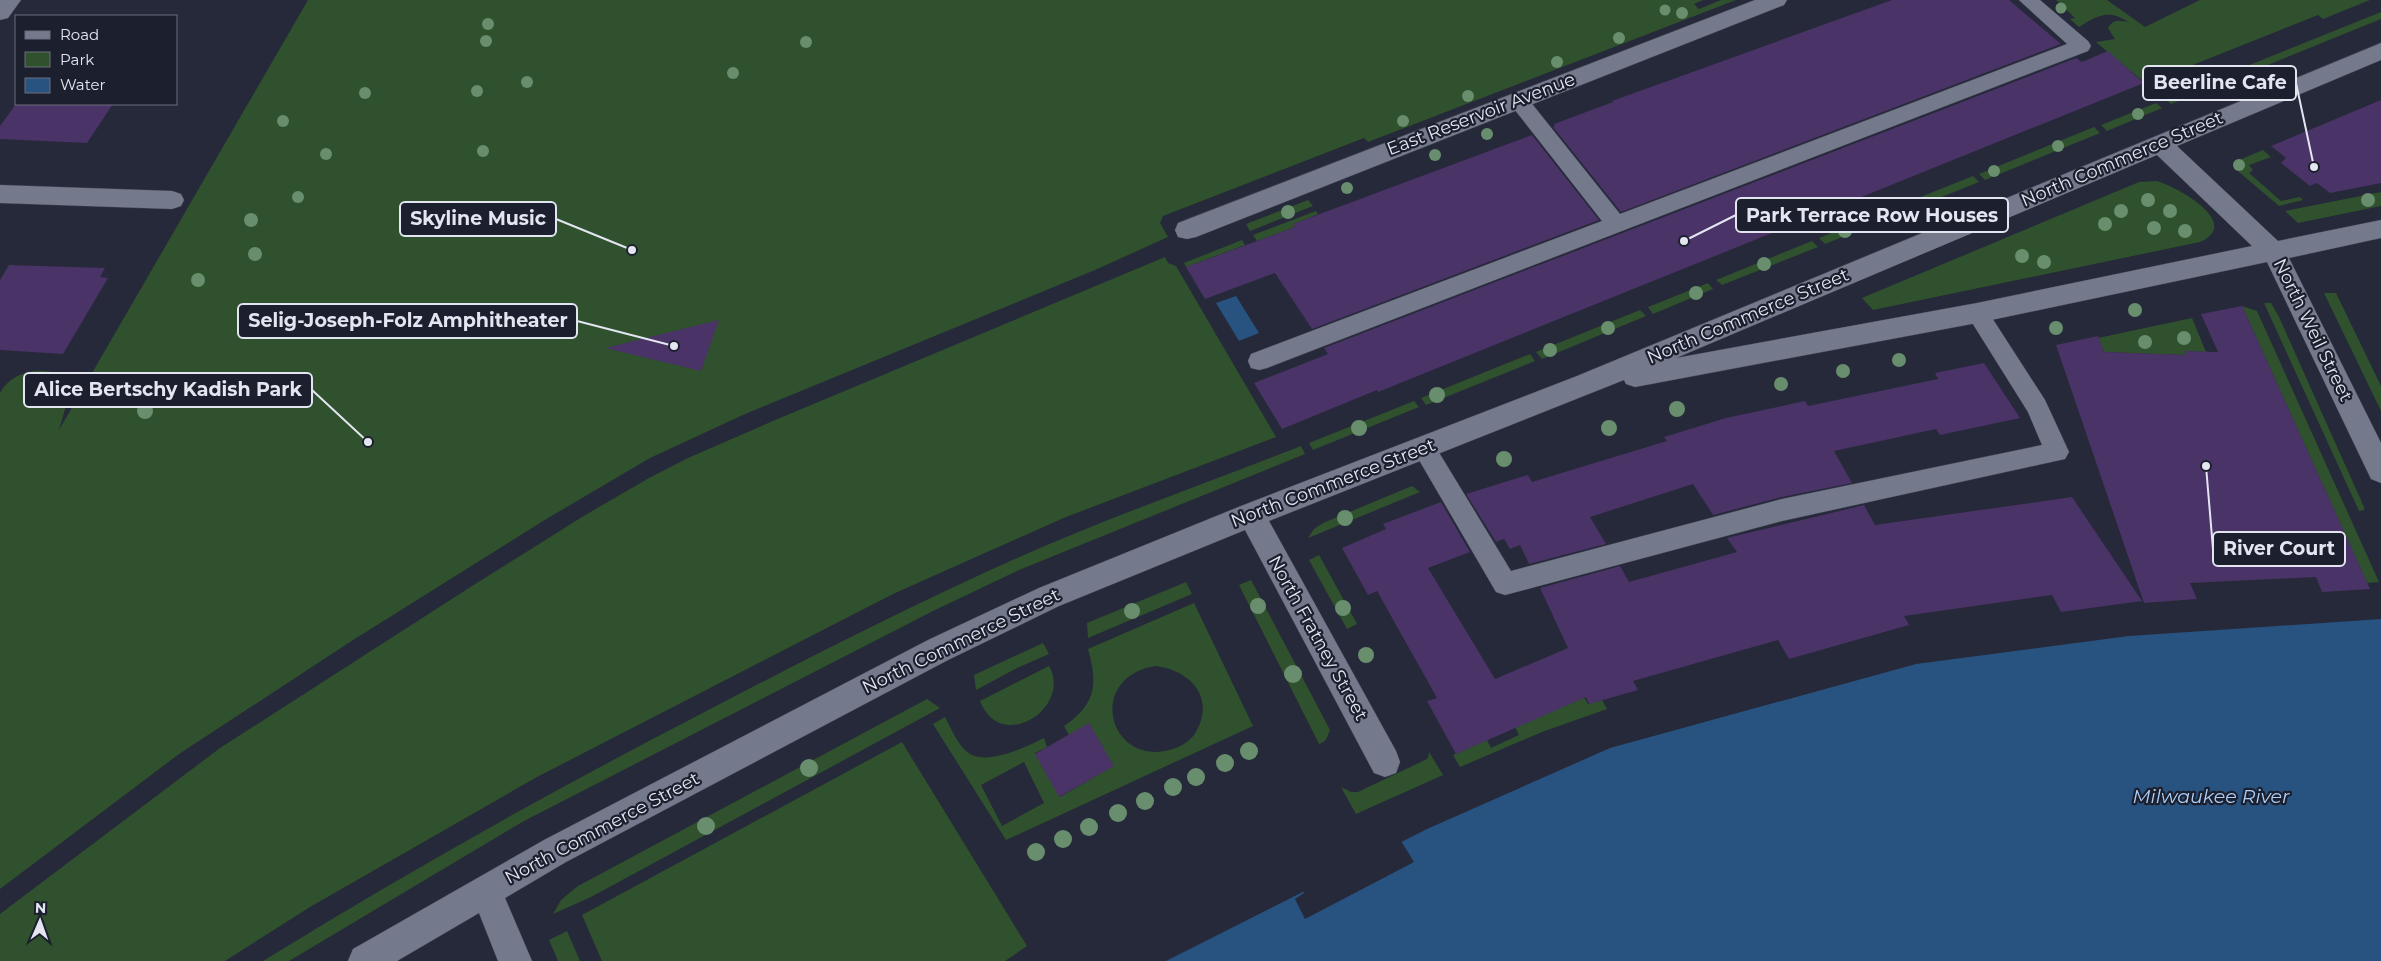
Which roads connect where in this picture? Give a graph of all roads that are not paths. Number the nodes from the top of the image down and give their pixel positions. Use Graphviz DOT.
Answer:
graph roads {
  1 [pos="10,0"];
  2 [pos="1776,0"];
  3 [pos="2028,0"];
  4 [pos="0,13"];
  5 [pos="2381,51"];
  6 [pos="1518,100"];
  7 [pos="2159,143"];
  8 [pos="0,194"];
  9 [pos="172,200"];
  10 [pos="1617,224"];
  11 [pos="2381,229"];
  12 [pos="1187,230"];
  13 [pos="2274,252"];
  14 [pos="1977,313"];
  15 [pos="1259,361"];
  16 [pos="1586,384"];
  17 [pos="1424,448"];
  18 [pos="2381,471"];
  19 [pos="1251,515"];
  20 [pos="1385,762"];
  21 [pos="486,890"];
  22 [pos="365,961"];
  23 [pos="515,961"];
  1 -- 4 [label="street"];
  2 -- 6 [label="street, East Reservoir Avenue"];
  3 -- 10 [label="lane"];
  5 -- 7 [label="street, North Commerce Street"];
  6 -- 10 [label="lane"];
  6 -- 12 [label="street, East Reservoir Avenue"];
  7 -- 13 [label="street, North Weil Street"];
  7 -- 16 [label="street, North Commerce Street"];
  8 -- 9 [label="street"];
  10 -- 15 [label="lane"];
  11 -- 13 [label="street, North Commerce Street"];
  13 -- 14 [label="street, North Commerce Street"];
  13 -- 18 [label="street, North Weil Street"];
  14 -- 16 [label="street, North Commerce Street"];
  14 -- 17 [label="lane"];
  16 -- 17 [label="street, North Commerce Street"];
  17 -- 19 [label="street, North Commerce Street"];
  19 -- 20 [label="street, North Fratney Street"];
  19 -- 21 [label="street, North Commerce Street"];
  21 -- 22 [label="street, North Commerce Street"];
  21 -- 23 [label="street"];
}
